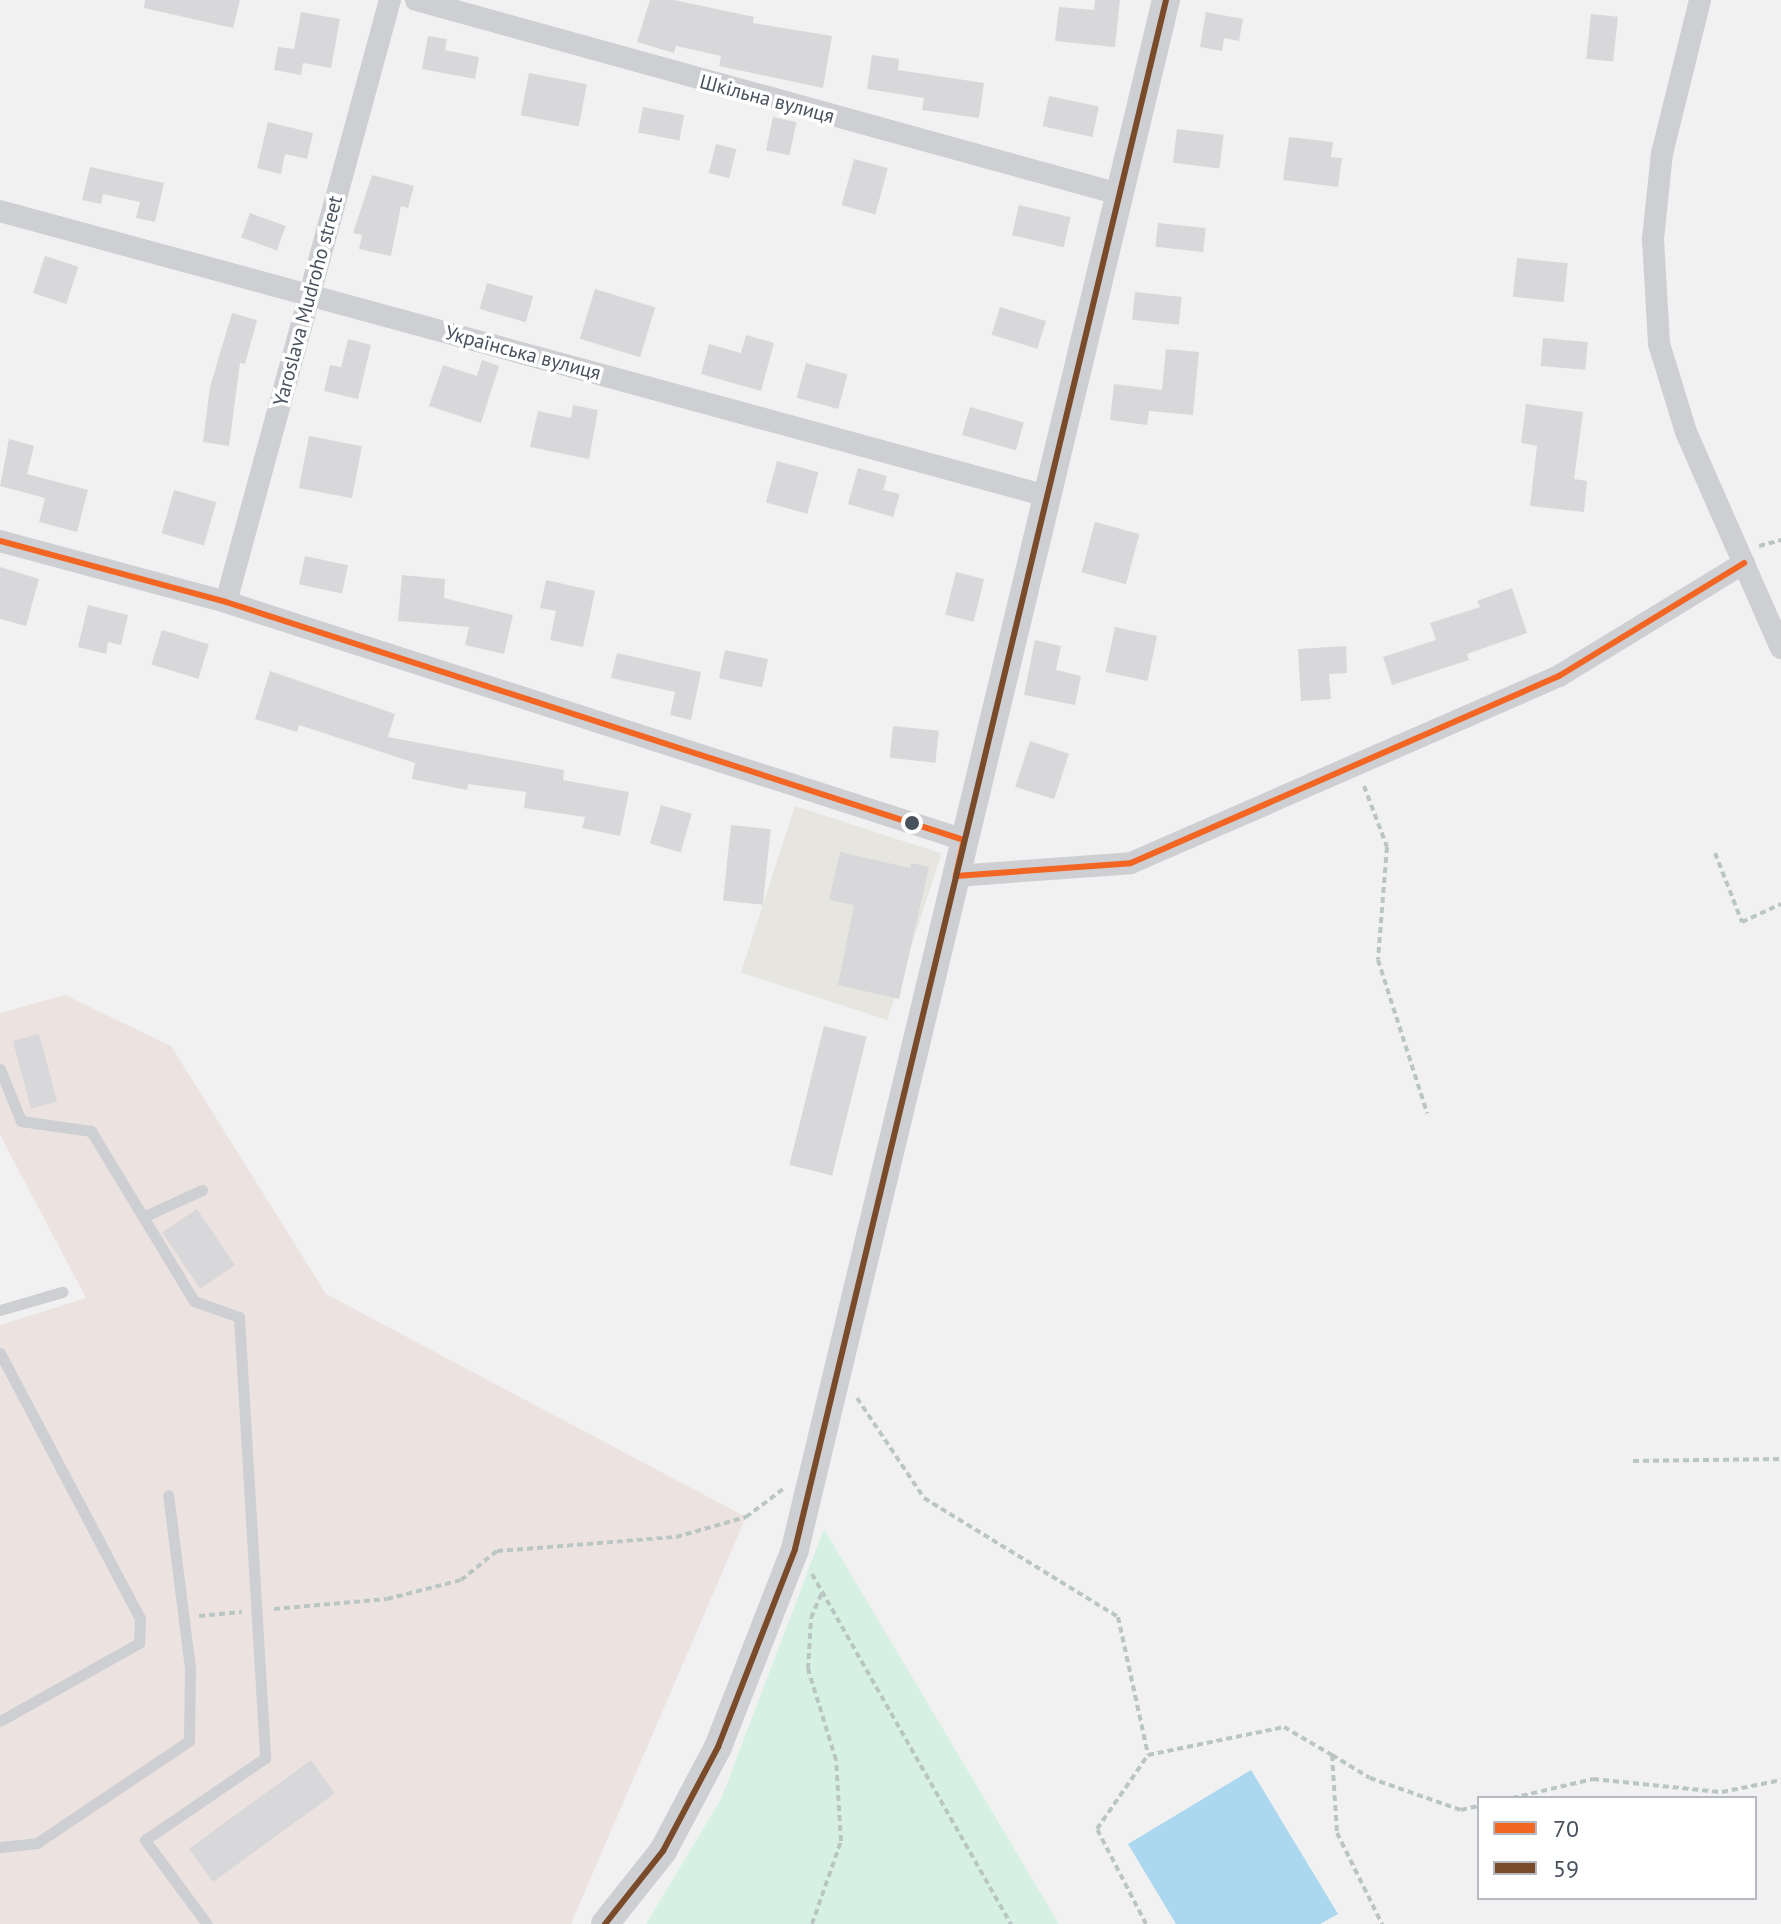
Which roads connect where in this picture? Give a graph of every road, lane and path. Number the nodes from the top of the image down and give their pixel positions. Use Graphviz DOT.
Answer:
graph roads {
  1 [pos="390,0"];
  2 [pos="416,0"];
  3 [pos="1166,0"];
  4 [pos="1700,0"];
  5 [pos="1119,194"];
  6 [pos="0,211"];
  7 [pos="311,295"];
  8 [pos="1047,496"];
  9 [pos="0,541"];
  10 [pos="1744,563"];
  11 [pos="226,602"];
  12 [pos="1781,648"];
  13 [pos="1357,768"];
  14 [pos="964,840"];
  15 [pos="1715,853"];
  16 [pos="956,876"];
  17 [pos="1781,904"];
  18 [pos="0,1069"];
  19 [pos="1427,1113"];
  20 [pos="202,1190"];
  21 [pos="143,1217"];
  22 [pos="62,1292"];
  23 [pos="0,1310"];
  24 [pos="0,1353"];
  25 [pos="838,1369"];
  26 [pos="1781,1459"];
  27 [pos="1633,1461"];
  28 [pos="816,1463"];
  29 [pos="168,1495"];
  30 [pos="795,1549"];
  31 [pos="823,1590"];
  32 [pos="256,1610"];
  33 [pos="184,1617"];
  34 [pos="0,1721"];
  35 [pos="1148,1755"];
  36 [pos="1332,1755"];
  37 [pos="1781,1780"];
  38 [pos="1521,1796"];
  39 [pos="1477,1806"];
  40 [pos="0,1847"];
  41 [pos="207,1924"];
  42 [pos="605,1924"];
  43 [pos="812,1924"];
  44 [pos="1011,1924"];
  45 [pos="1146,1924"];
  46 [pos="1382,1924"];
  1 -- 7 [label="street, Yaroslava Mudroho street"];
  2 -- 5 [label="street, Шкільна вулиця"];
  3 -- 5 [label="street"];
  4 -- 10 [label="street"];
  5 -- 8 [label="street"];
  6 -- 7 [label="street, Українська вулиця"];
  7 -- 8 [label="street, Українська вулиця"];
  7 -- 11 [label="street, Yaroslava Mudroho street"];
  8 -- 14 [label="street"];
  9 -- 11 [label="street"];
  10 -- 12 [label="street"];
  10 -- 13 [label="street"];
  11 -- 14 [label="street"];
  13 -- 16 [label="street"];
  13 -- 19 [label="path"];
  14 -- 16 [label="street"];
  15 -- 17 [label="path"];
  16 -- 25 [label="street"];
  18 -- 21 [label="lane"];
  20 -- 21 [label="lane"];
  21 -- 32 [label="lane"];
  22 -- 23 [label="lane"];
  24 -- 34 [label="lane"];
  25 -- 28 [label="street"];
  25 -- 35 [label="path"];
  26 -- 27 [label="path"];
  28 -- 30 [label="street"];
  28 -- 32 [label="path"];
  29 -- 33 [label="lane"];
  30 -- 31 [label="path"];
  30 -- 42 [label="street"];
  31 -- 43 [label="path"];
  31 -- 44 [label="path"];
  32 -- 33 [label="path"];
  32 -- 41 [label="lane"];
  33 -- 40 [label="lane"];
  35 -- 36 [label="path"];
  35 -- 45 [label="path"];
  36 -- 39 [label="path"];
  36 -- 46 [label="path"];
  37 -- 38 [label="path"];
}
